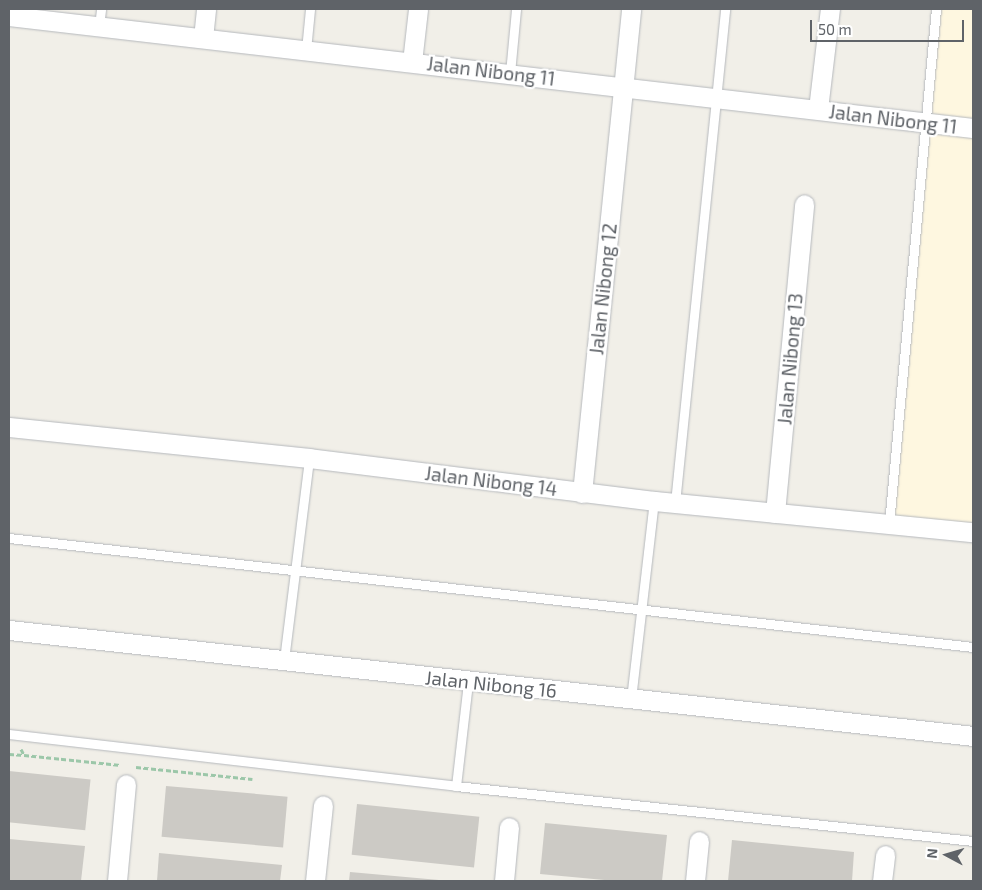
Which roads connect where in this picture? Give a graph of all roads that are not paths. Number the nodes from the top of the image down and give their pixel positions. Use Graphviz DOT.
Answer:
graph roads {
  1 [pos="206,9"];
  2 [pos="310,9"];
  3 [pos="418,9"];
  4 [pos="516,9"];
  5 [pos="631,9"];
  6 [pos="725,9"];
  7 [pos="830,9"];
  8 [pos="936,9"];
  9 [pos="9,16"];
  10 [pos="100,17"];
  11 [pos="203,38"];
  12 [pos="306,50"];
  13 [pos="412,62"];
  14 [pos="510,73"];
  15 [pos="624,86"];
  16 [pos="717,98"];
  17 [pos="818,109"];
  18 [pos="924,122"];
  19 [pos="973,128"];
  20 [pos="804,204"];
  21 [pos="9,427"];
  22 [pos="309,458"];
  23 [pos="582,493"];
  24 [pos="654,501"];
  25 [pos="675,503"];
  26 [pos="775,513"];
  27 [pos="889,524"];
  28 [pos="973,532"];
  29 [pos="9,538"];
  30 [pos="294,572"];
  31 [pos="642,608"];
  32 [pos="9,630"];
  33 [pos="973,647"];
  34 [pos="284,660"];
  35 [pos="468,682"];
  36 [pos="631,700"];
  37 [pos="9,734"];
  38 [pos="973,736"];
  39 [pos="126,784"];
  40 [pos="456,786"];
  41 [pos="322,804"];
  42 [pos="509,827"];
  43 [pos="973,840"];
  44 [pos="699,841"];
  45 [pos="885,855"];
  46 [pos="117,881"];
  47 [pos="315,881"];
  48 [pos="504,881"];
  49 [pos="695,881"];
  50 [pos="882,881"];
  1 -- 11 [label="street"];
  2 -- 12 [label="lane"];
  3 -- 13 [label="street"];
  4 -- 14 [label="lane"];
  5 -- 15 [label="street, Jalan Nibong 12"];
  6 -- 16 [label="lane"];
  7 -- 17 [label="street"];
  8 -- 18 [label="lane"];
  9 -- 10 [label="street, Jalan Nibong 11"];
  10 -- 11 [label="street, Jalan Nibong 11"];
  11 -- 12 [label="street, Jalan Nibong 11"];
  12 -- 13 [label="street, Jalan Nibong 11"];
  13 -- 14 [label="street, Jalan Nibong 11"];
  14 -- 15 [label="street, Jalan Nibong 11"];
  15 -- 16 [label="street, Jalan Nibong 11"];
  15 -- 23 [label="street, Jalan Nibong 12"];
  16 -- 17 [label="street, Jalan Nibong 11"];
  16 -- 25 [label="lane"];
  17 -- 18 [label="street, Jalan Nibong 11"];
  18 -- 19 [label="street, Jalan Nibong 11"];
  18 -- 27 [label="lane"];
  20 -- 26 [label="street, Jalan Nibong 13"];
  21 -- 22 [label="street, Jalan Nibong 14"];
  22 -- 23 [label="street, Jalan Nibong 14"];
  22 -- 30 [label="lane"];
  23 -- 24 [label="street, Jalan Nibong 14"];
  24 -- 25 [label="street, Jalan Nibong 14"];
  24 -- 31 [label="lane"];
  25 -- 26 [label="street, Jalan Nibong 14"];
  26 -- 27 [label="street, Jalan Nibong 14"];
  27 -- 28 [label="street, Jalan Nibong 14"];
  29 -- 30 [label="lane"];
  30 -- 31 [label="lane"];
  30 -- 34 [label="lane"];
  31 -- 33 [label="lane"];
  31 -- 36 [label="lane"];
  32 -- 34 [label="street, Jalan Nibong 16"];
  34 -- 35 [label="street, Jalan Nibong 16"];
  35 -- 36 [label="street, Jalan Nibong 16"];
  35 -- 40 [label="lane"];
  36 -- 38 [label="street, Jalan Nibong 16"];
  37 -- 40 [label="lane"];
  39 -- 46 [label="street"];
  40 -- 43 [label="lane"];
  41 -- 47 [label="street"];
  42 -- 48 [label="street"];
  44 -- 49 [label="street"];
  45 -- 50 [label="street"];
}
